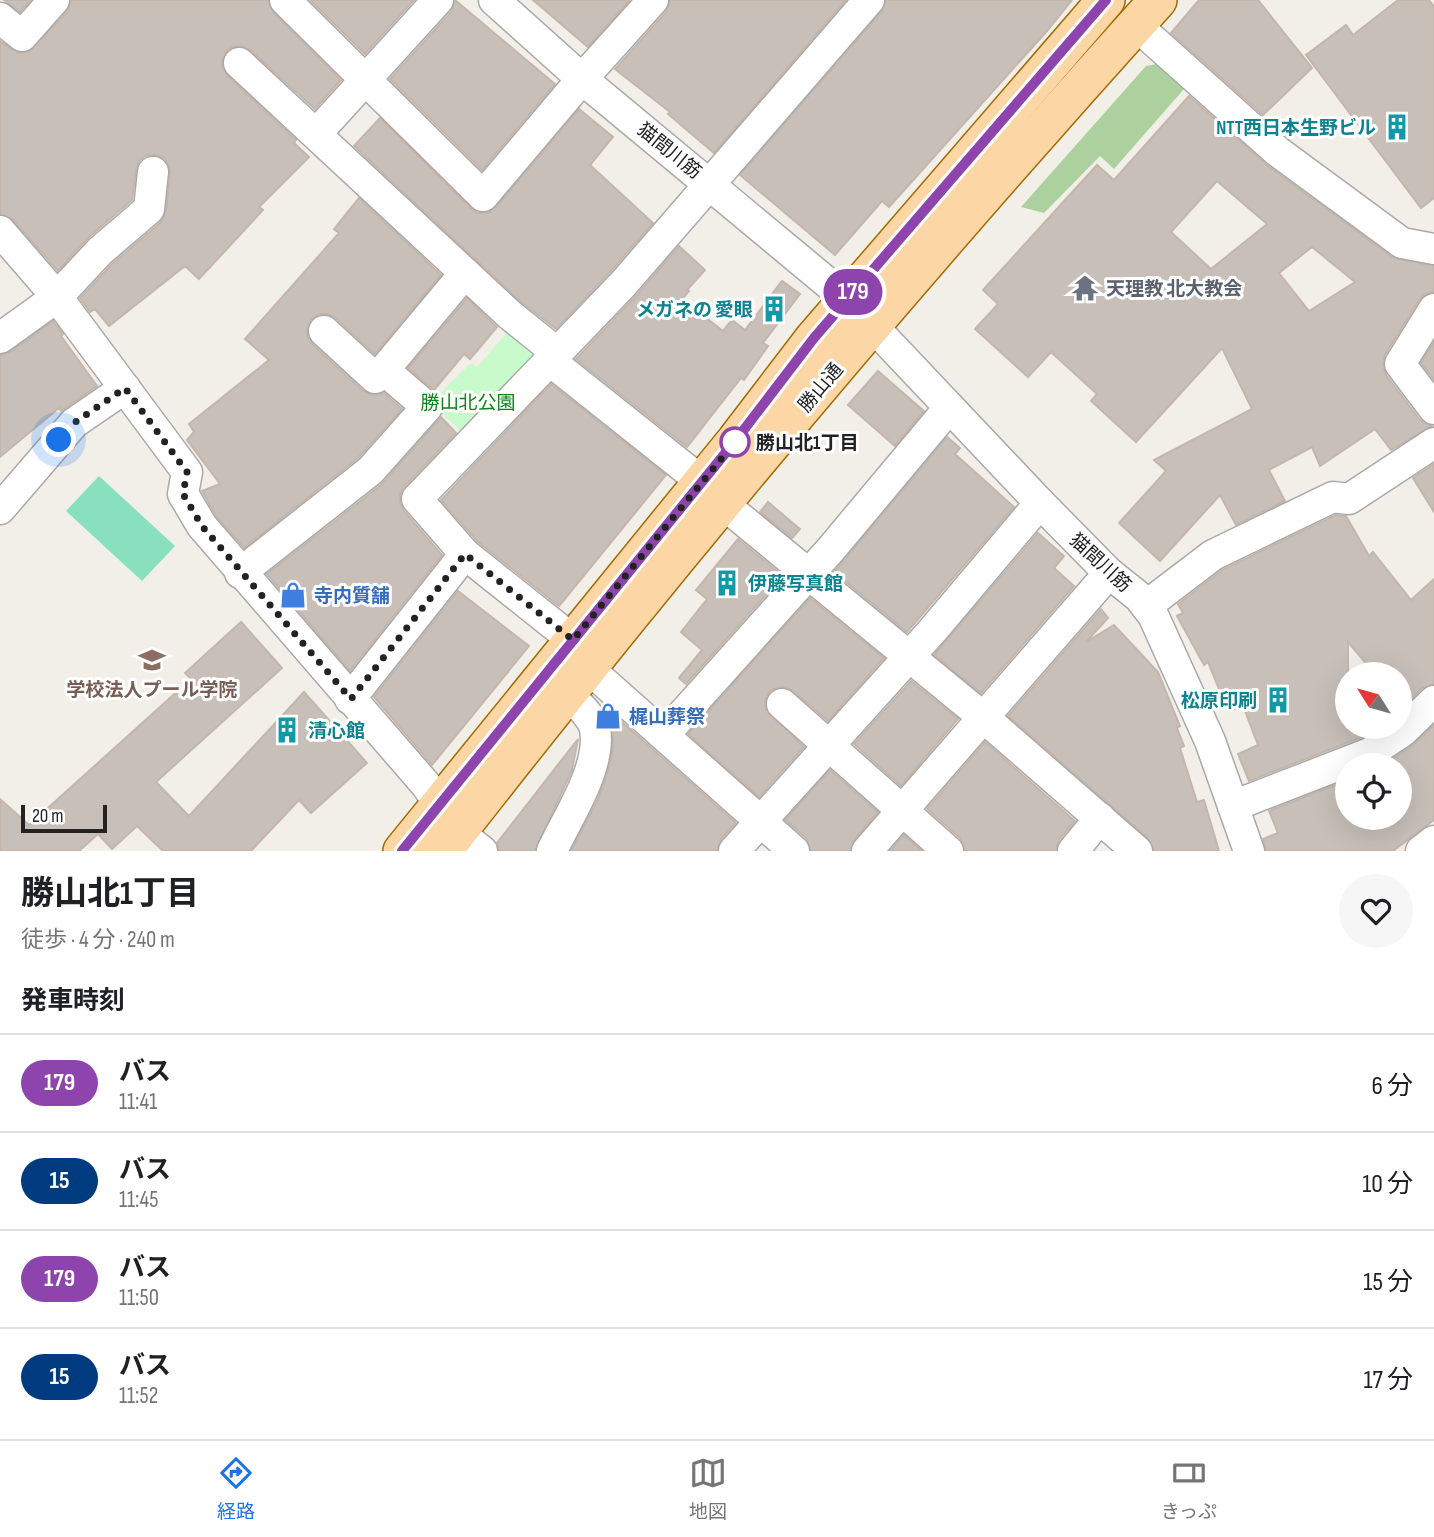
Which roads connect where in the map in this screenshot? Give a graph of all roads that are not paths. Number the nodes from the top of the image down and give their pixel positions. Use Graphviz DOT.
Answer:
graph roads {
  1 [pos="54,0"];
  2 [pos="285,0"];
  3 [pos="438,0"];
  4 [pos="494,0"];
  5 [pos="653,0"];
  6 [pos="869,0"];
  7 [pos="1106,0"];
  8 [pos="1147,13"];
  9 [pos="0,18"];
  10 [pos="239,63"];
  11 [pos="366,79"];
  12 [pos="582,79"];
  13 [pos="316,134"];
  14 [pos="153,172"];
  15 [pos="712,184"];
  16 [pos="0,232"];
  17 [pos="1434,249"];
  18 [pos="465,273"];
  19 [pos="57,297"];
  20 [pos="847,299"];
  21 [pos="1434,309"];
  22 [pos="870,326"];
  23 [pos="324,331"];
  24 [pos="0,338"];
  25 [pos="553,356"];
  26 [pos="384,370"];
  27 [pos="125,388"];
  28 [pos="949,408"];
  29 [pos="1434,408"];
  30 [pos="1434,443"];
  31 [pos="711,492"];
  32 [pos="1040,503"];
  33 [pos="0,509"];
  34 [pos="465,554"];
  35 [pos="240,573"];
  36 [pos="1109,573"];
  37 [pos="807,575"];
  38 [pos="1146,606"];
  39 [pos="908,657"];
  40 [pos="577,668"];
  41 [pos="351,699"];
  42 [pos="1434,701"];
  43 [pos="782,704"];
  44 [pos="983,718"];
  45 [pos="664,735"];
  46 [pos="829,746"];
  47 [pos="1233,806"];
  48 [pos="902,810"];
  49 [pos="1100,818"];
  50 [pos="761,822"];
  51 [pos="456,834"];
  52 [pos="1434,841"];
  53 [pos="402,851"];
  54 [pos="552,851"];
  55 [pos="734,851"];
  56 [pos="794,851"];
  57 [pos="867,851"];
  58 [pos="948,851"];
  59 [pos="1073,851"];
  60 [pos="1137,851"];
  61 [pos="1249,851"];
  62 [pos="1421,851"];
  1 -- 9 [label="street"];
  2 -- 11 [label="street"];
  3 -- 11 [label="street"];
  4 -- 12 [label="street, 猫間川筋"];
  5 -- 12 [label="street"];
  6 -- 15 [label="street"];
  7 -- 20 [label="main road, 勝山通"];
  8 -- 17 [label="street"];
  8 -- 22 [label="main road, 勝山通"];
  10 -- 13 [label="street"];
  11 -- 12 [label="street"];
  11 -- 13 [label="street"];
  12 -- 15 [label="street, 猫間川筋"];
  13 -- 18 [label="street"];
  14 -- 19 [label="street"];
  15 -- 20 [label="street, 猫間川筋"];
  15 -- 25 [label="street"];
  16 -- 19 [label="street"];
  18 -- 25 [label="street"];
  18 -- 26 [label="street"];
  19 -- 24 [label="street"];
  19 -- 27 [label="street"];
  20 -- 22 [label="street, 猫間川筋"];
  20 -- 31 [label="main road, 勝山通"];
  21 -- 29 [label="street"];
  22 -- 28 [label="street, 猫間川筋"];
  22 -- 31 [label="main road, 勝山通"];
  23 -- 26 [label="street"];
  25 -- 31 [label="street"];
  25 -- 34 [label="street"];
  26 -- 35 [label="street"];
  27 -- 33 [label="street"];
  27 -- 35 [label="street"];
  28 -- 32 [label="street, 猫間川筋"];
  28 -- 37 [label="street"];
  30 -- 38 [label="street"];
  31 -- 37 [label="street"];
  31 -- 40 [label="main road, 勝山通"];
  32 -- 36 [label="street, 猫間川筋"];
  32 -- 39 [label="street"];
  34 -- 40 [label="street"];
  34 -- 41 [label="street"];
  35 -- 41 [label="street"];
  36 -- 38 [label="street, 猫間川筋"];
  36 -- 44 [label="street"];
  37 -- 39 [label="street"];
  37 -- 45 [label="street"];
  38 -- 47 [label="street, 猫間川筋"];
  39 -- 44 [label="street"];
  39 -- 46 [label="street"];
  40 -- 45 [label="street"];
  40 -- 51 [label="main road, 勝山通"];
  40 -- 51 [label="main road, 勝山通"];
  40 -- 54 [label="street"];
  41 -- 51 [label="street"];
  42 -- 47 [label="street"];
  43 -- 46 [label="street"];
  44 -- 48 [label="street"];
  44 -- 49 [label="street"];
  45 -- 50 [label="street"];
  46 -- 48 [label="street"];
  46 -- 50 [label="street"];
  47 -- 61 [label="street, 猫間川筋"];
  48 -- 57 [label="street"];
  48 -- 58 [label="street"];
  49 -- 59 [label="street"];
  49 -- 60 [label="street"];
  50 -- 55 [label="street"];
  50 -- 56 [label="street"];
  51 -- 53 [label="main road, 勝山通"];
  52 -- 62 [label="street"];
}
